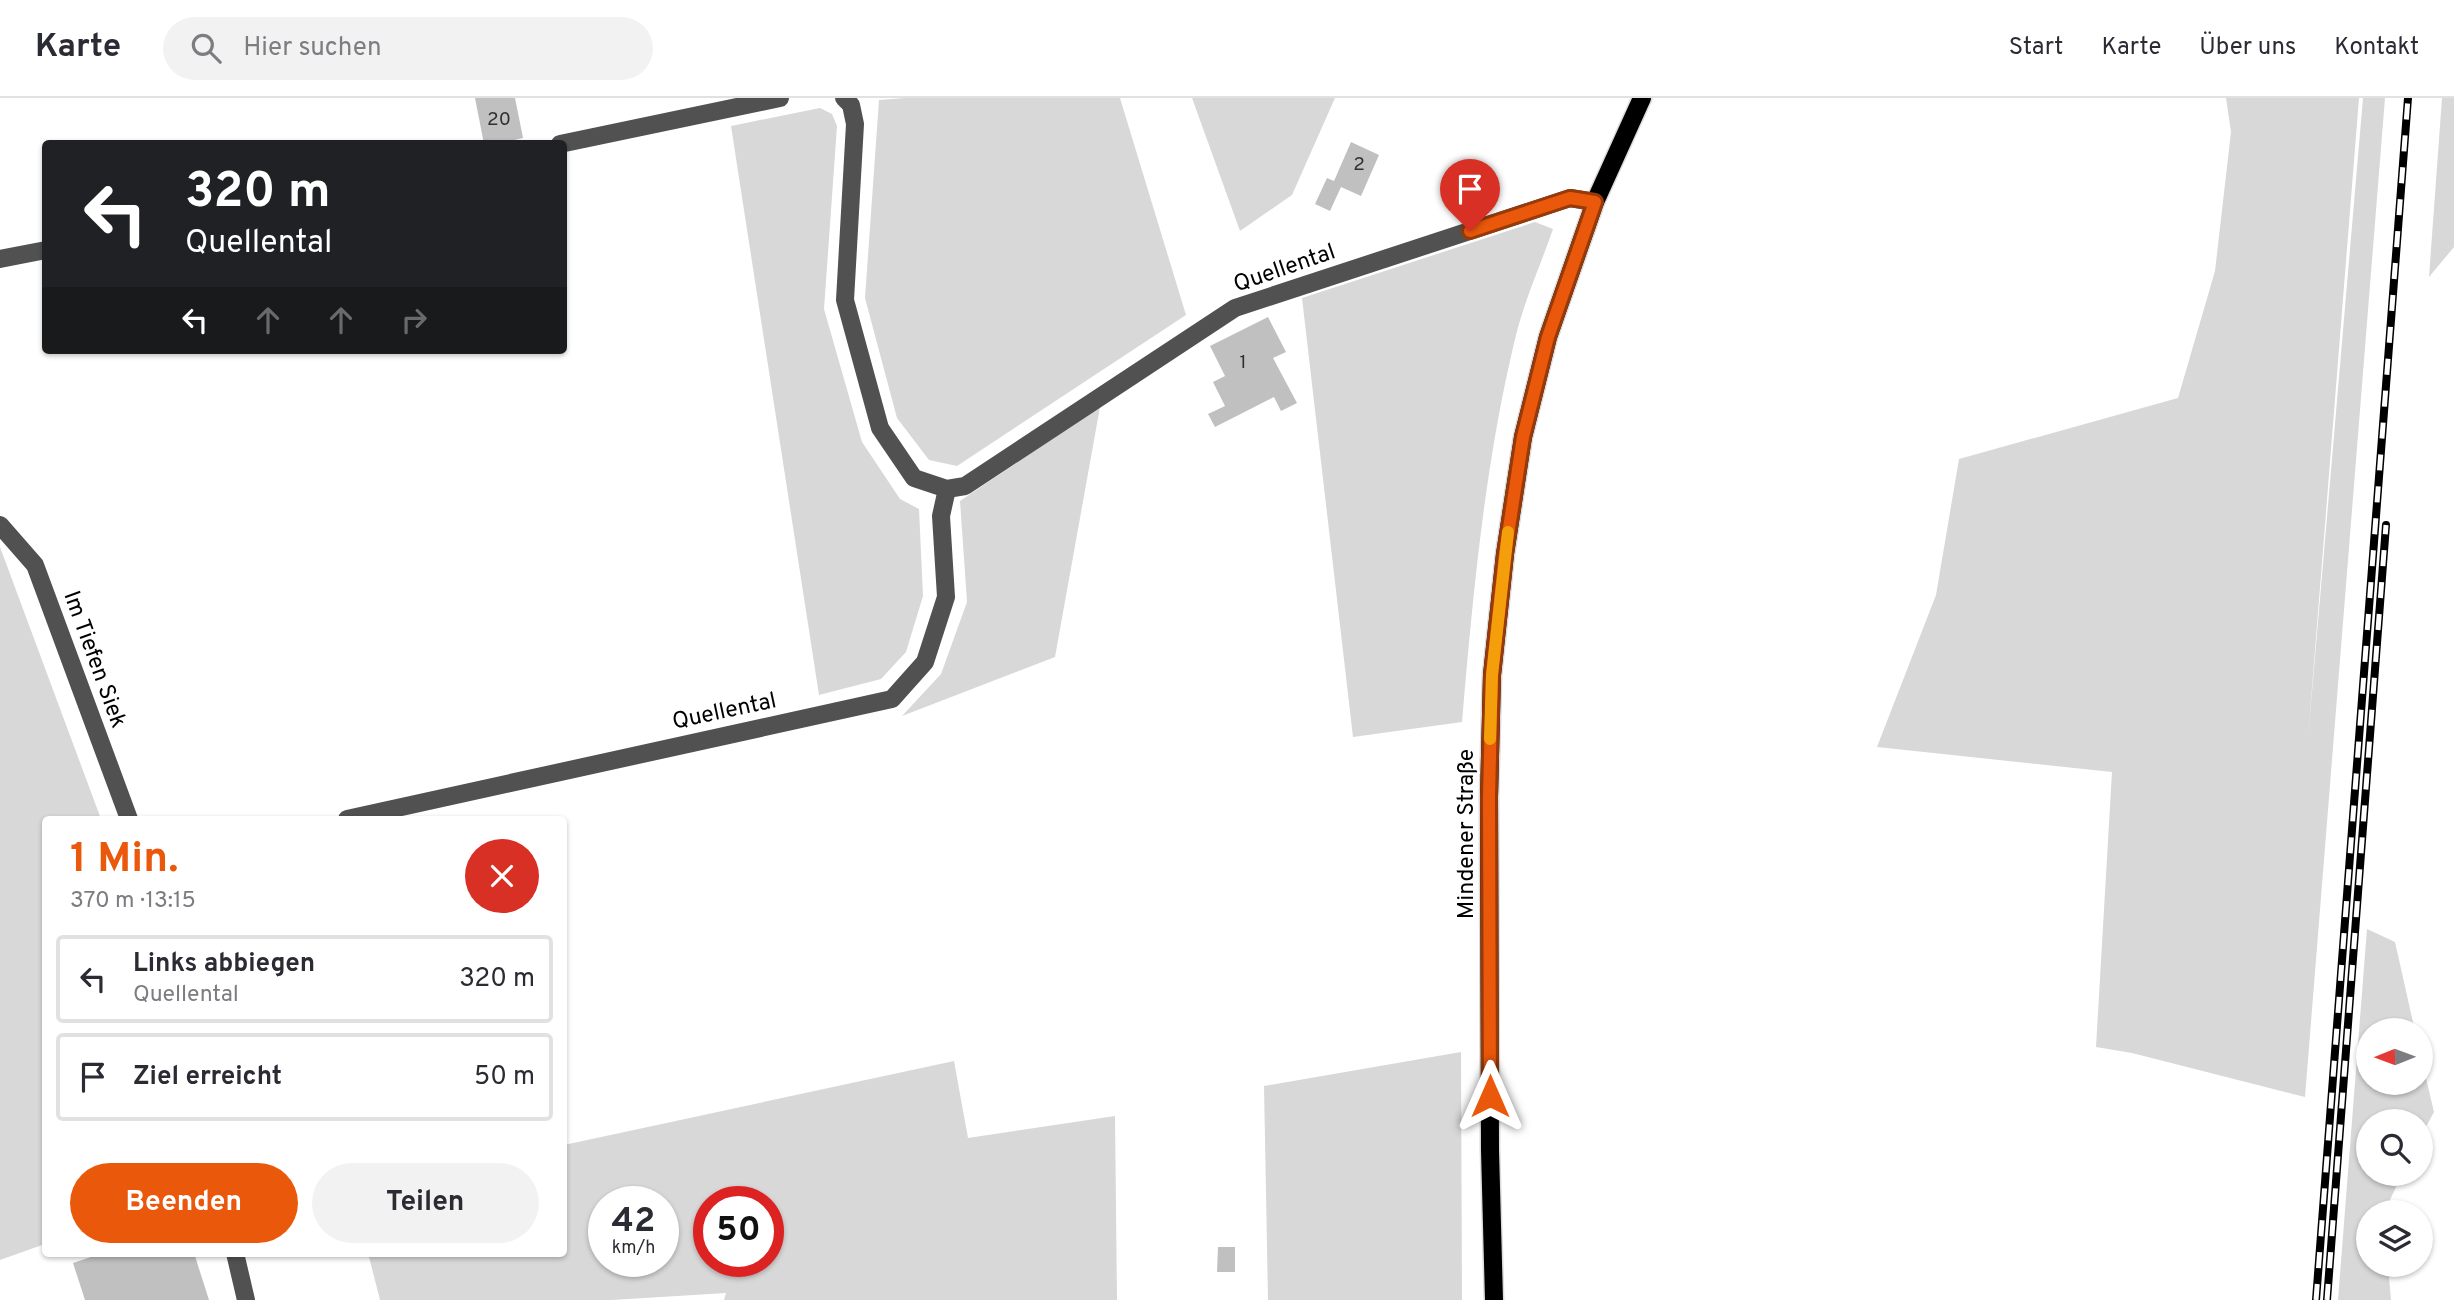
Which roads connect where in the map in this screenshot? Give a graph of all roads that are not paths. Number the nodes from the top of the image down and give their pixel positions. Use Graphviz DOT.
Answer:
graph roads {
  1 [pos="780,98"];
  2 [pos="844,98"];
  3 [pos="1642,98"];
  4 [pos="567,143"];
  5 [pos="1595,202"];
  6 [pos="42,251"];
  7 [pos="0,259"];
  8 [pos="947,489"];
  9 [pos="0,525"];
  10 [pos="128,816"];
  11 [pos="361,816"];
  12 [pos="236,1257"];
  13 [pos="246,1300"];
  14 [pos="1494,1300"];
  1 -- 4 [label="street"];
  2 -- 8 [label="street"];
  3 -- 5 [label="main road, Mindener Straße"];
  5 -- 8 [label="street, Quellental"];
  5 -- 14 [label="main road, Mindener Straße"];
  6 -- 7 [label="street"];
  8 -- 11 [label="street, Quellental"];
  9 -- 10 [label="street, Im Tiefen Siek"];
  12 -- 13 [label="street"];
}
